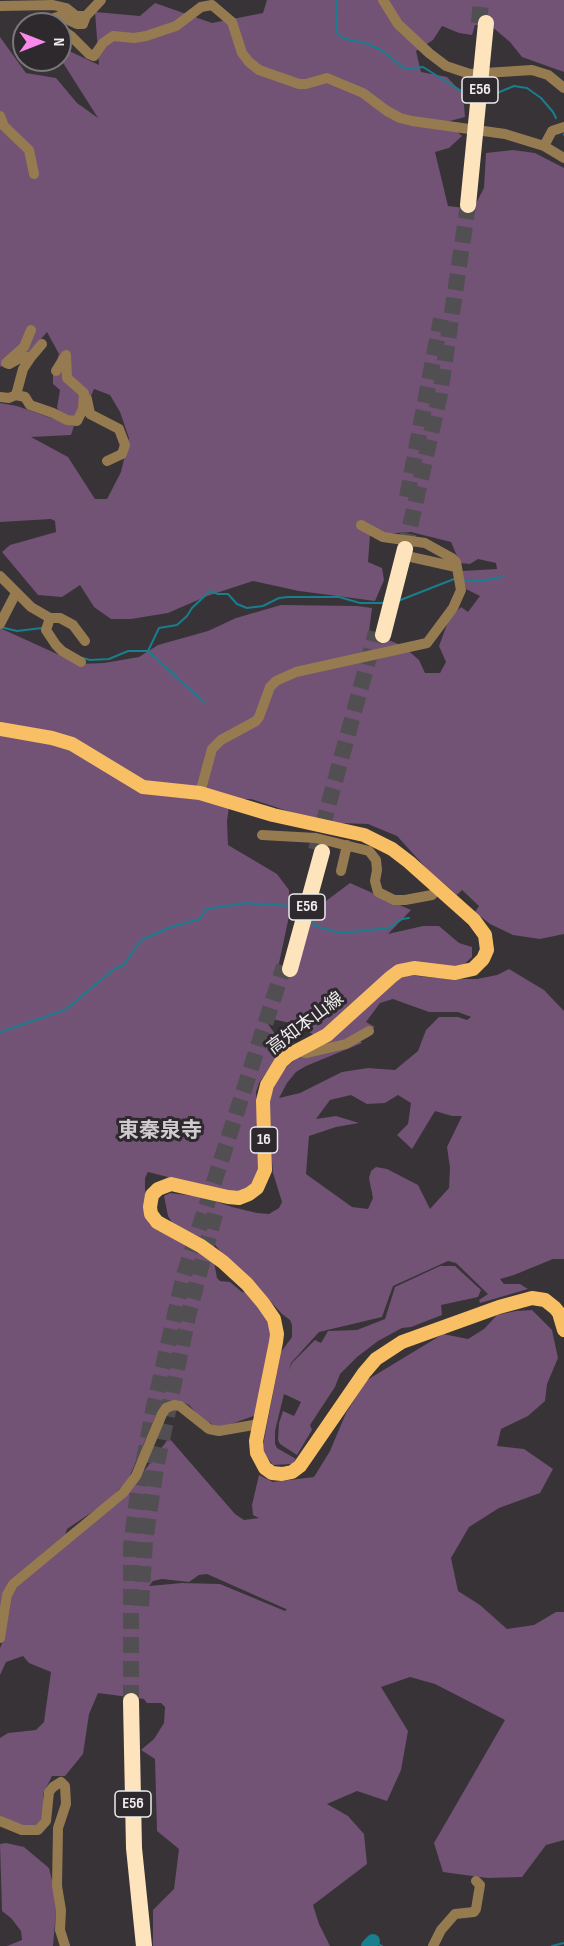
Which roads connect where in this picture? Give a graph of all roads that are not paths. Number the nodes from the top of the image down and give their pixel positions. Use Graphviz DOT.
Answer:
graph roads {
  1 [pos="100,0"];
  2 [pos="383,0"];
  3 [pos="0,6"];
  4 [pos="86,16"];
  5 [pos="72,22"];
  6 [pos="483,23"];
  7 [pos="72,40"];
  8 [pos="564,88"];
  9 [pos="0,116"];
  10 [pos="564,127"];
  11 [pos="544,146"];
  12 [pos="564,158"];
  13 [pos="34,174"];
  14 [pos="465,205"];
  15 [pos="31,330"];
  16 [pos="42,344"];
  17 [pos="32,357"];
  18 [pos="56,371"];
  19 [pos="84,393"];
  20 [pos="15,395"];
  21 [pos="0,397"];
  22 [pos="106,461"];
  23 [pos="361,525"];
  24 [pos="404,551"];
  25 [pos="457,570"];
  26 [pos="0,576"];
  27 [pos="16,593"];
  28 [pos="0,624"];
  29 [pos="48,624"];
  30 [pos="380,634"];
  31 [pos="86,641"];
  32 [pos="81,662"];
  33 [pos="0,729"];
  34 [pos="200,794"];
  35 [pos="262,835"];
  36 [pos="347,845"];
  37 [pos="318,854"];
  38 [pos="341,871"];
  39 [pos="438,889"];
  40 [pos="289,961"];
  41 [pos="369,1032"];
  42 [pos="296,1051"];
  43 [pos="564,1330"];
  44 [pos="259,1424"];
  45 [pos="0,1638"];
  46 [pos="135,1701"];
  47 [pos="0,1821"];
  48 [pos="476,1881"];
  49 [pos="142,1907"];
  50 [pos="433,1945"];
  51 [pos="65,1946"];
  52 [pos="144,1946"];
  53 [pos="150,1946"];
  1 -- 4 [label="street"];
  2 -- 8 [label="street"];
  3 -- 4 [label="street"];
  4 -- 5 [label="street"];
  6 -- 14 [label="highway, E56"];
  7 -- 11 [label="street"];
  9 -- 13 [label="street"];
  10 -- 11 [label="street"];
  11 -- 12 [label="street"];
  15 -- 17 [label="street"];
  16 -- 17 [label="street"];
  17 -- 20 [label="street"];
  18 -- 19 [label="street"];
  19 -- 20 [label="street"];
  19 -- 22 [label="street"];
  20 -- 21 [label="street"];
  23 -- 25 [label="street"];
  24 -- 25 [label="street"];
  24 -- 30 [label="highway"];
  25 -- 34 [label="street"];
  26 -- 27 [label="street"];
  27 -- 28 [label="street"];
  27 -- 29 [label="street"];
  29 -- 31 [label="street"];
  29 -- 32 [label="street"];
  33 -- 34 [label="main road, 高知本山線 / 16"];
  34 -- 39 [label="main road, 高知本山線 / 16"];
  35 -- 36 [label="street"];
  36 -- 38 [label="street"];
  36 -- 39 [label="street"];
  37 -- 40 [label="highway, E56"];
  39 -- 42 [label="main road, 高知本山線 / 16"];
  41 -- 42 [label="street"];
  42 -- 44 [label="main road, 高知本山線 / 16"];
  43 -- 44 [label="main road, 高知本山線 / 16"];
  44 -- 45 [label="street"];
  46 -- 49 [label="highway, E56"];
  47 -- 51 [label="street"];
  48 -- 50 [label="street"];
  49 -- 52 [label="highway, E56"];
  49 -- 53 [label="highway, E56"];
}
